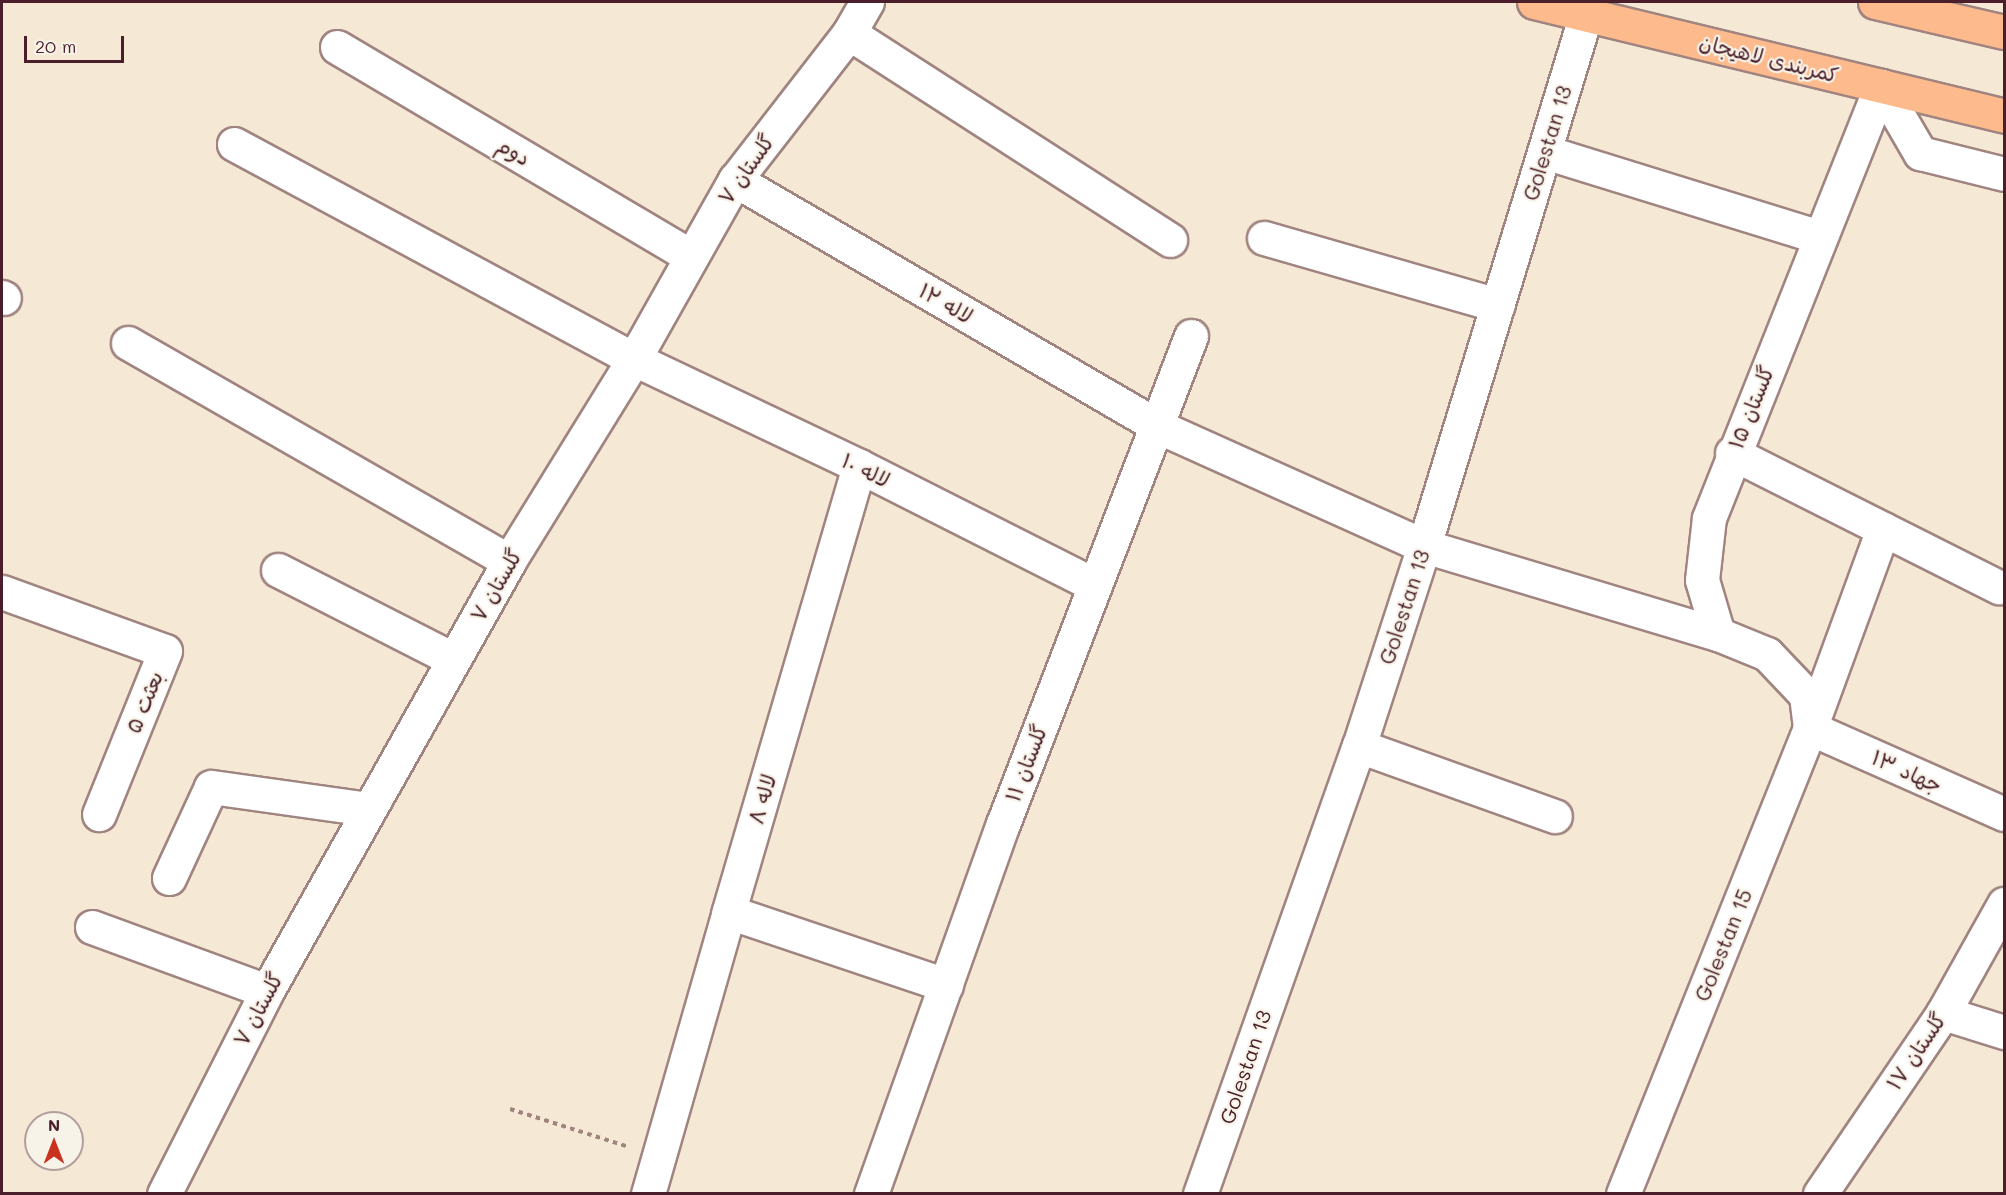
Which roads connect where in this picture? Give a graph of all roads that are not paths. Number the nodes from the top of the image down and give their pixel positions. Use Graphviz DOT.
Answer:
graph roads {
  1 [pos="867,2"];
  2 [pos="1534,2"];
  3 [pos="1885,3"];
  4 [pos="1586,14"];
  5 [pos="2004,32"];
  6 [pos="849,33"];
  7 [pos="337,46"];
  8 [pos="1881,86"];
  9 [pos="2004,116"];
  10 [pos="234,144"];
  11 [pos="1545,152"];
  12 [pos="2004,174"];
  13 [pos="735,180"];
  14 [pos="1820,237"];
  15 [pos="1264,238"];
  16 [pos="1170,240"];
  17 [pos="690,256"];
  18 [pos="1498,305"];
  19 [pos="1191,336"];
  20 [pos="128,343"];
  21 [pos="634,360"];
  22 [pos="1157,426"];
  23 [pos="1732,453"];
  24 [pos="859,466"];
  25 [pos="1883,529"];
  26 [pos="1424,546"];
  27 [pos="509,561"];
  28 [pos="278,570"];
  29 [pos="1095,585"];
  30 [pos="1999,587"];
  31 [pos="2,592"];
  32 [pos="1718,634"];
  33 [pos="453,659"];
  34 [pos="1810,728"];
  35 [pos="1359,746"];
  36 [pos="368,809"];
  37 [pos="99,814"];
  38 [pos="2004,814"];
  39 [pos="1555,816"];
  40 [pos="169,878"];
  41 [pos="2004,904"];
  42 [pos="729,912"];
  43 [pos="92,927"];
  44 [pos="946,986"];
  45 [pos="267,991"];
  46 [pos="1943,1013"];
  47 [pos="2004,1032"];
  48 [pos="164,1194"];
  49 [pos="648,1194"];
  50 [pos="871,1194"];
  51 [pos="1200,1194"];
  52 [pos="1623,1194"];
  53 [pos="1820,1194"];
  1 -- 6 [label="street, گلستان ۷"];
  2 -- 4 [label="highway, کمربندی لاهیجان"];
  3 -- 5 [label="highway"];
  4 -- 8 [label="highway, کمربندی لاهیجان"];
  4 -- 11 [label="street, Golestan 13"];
  6 -- 13 [label="street, گلستان ۷"];
  6 -- 16 [label="street"];
  7 -- 17 [label="street, دوم"];
  8 -- 9 [label="highway, کمربندی لاهیجان"];
  8 -- 12 [label="street"];
  8 -- 14 [label="street, گلستان ۱۵"];
  10 -- 21 [label="street, لاله ۱۰"];
  11 -- 14 [label="street"];
  11 -- 18 [label="street, Golestan 13"];
  13 -- 17 [label="street, گلستان ۷"];
  13 -- 22 [label="street, لاله ۱۲"];
  14 -- 23 [label="street, گلستان ۱۵"];
  15 -- 18 [label="street"];
  17 -- 21 [label="street, گلستان ۷"];
  18 -- 26 [label="street, Golestan 13"];
  19 -- 22 [label="street, گلستان ۱۱"];
  20 -- 27 [label="street"];
  21 -- 24 [label="street, لاله ۱۰"];
  21 -- 27 [label="street, گلستان ۷"];
  22 -- 26 [label="street, لاله ۱۲"];
  22 -- 29 [label="street, گلستان ۱۱"];
  23 -- 25 [label="street"];
  23 -- 32 [label="street, گلستان ۱۵"];
  24 -- 29 [label="street, لاله ۱۰"];
  24 -- 42 [label="street, لاله ۸"];
  25 -- 30 [label="street"];
  25 -- 34 [label="street"];
  26 -- 32 [label="street, Golestan 15"];
  26 -- 35 [label="street, Golestan 13"];
  27 -- 33 [label="street, گلستان ۷"];
  28 -- 33 [label="street"];
  29 -- 44 [label="street, گلستان ۱۱"];
  31 -- 37 [label="street, بعثت ۵"];
  32 -- 34 [label="street, Golestan 15"];
  33 -- 36 [label="street, گلستان ۷"];
  34 -- 38 [label="street, جهاد ۱۳"];
  34 -- 52 [label="street, Golestan 15"];
  35 -- 39 [label="street"];
  35 -- 51 [label="street, Golestan 13"];
  36 -- 40 [label="street"];
  36 -- 45 [label="street, گلستان ۷"];
  41 -- 46 [label="street, گلستان ۱۷"];
  42 -- 44 [label="street"];
  42 -- 49 [label="street, لاله ۸"];
  43 -- 45 [label="street"];
  44 -- 50 [label="street, گلستان ۱۱"];
  45 -- 48 [label="street, گلستان ۷"];
  46 -- 47 [label="street"];
  46 -- 53 [label="street, گلستان ۱۷"];
}
